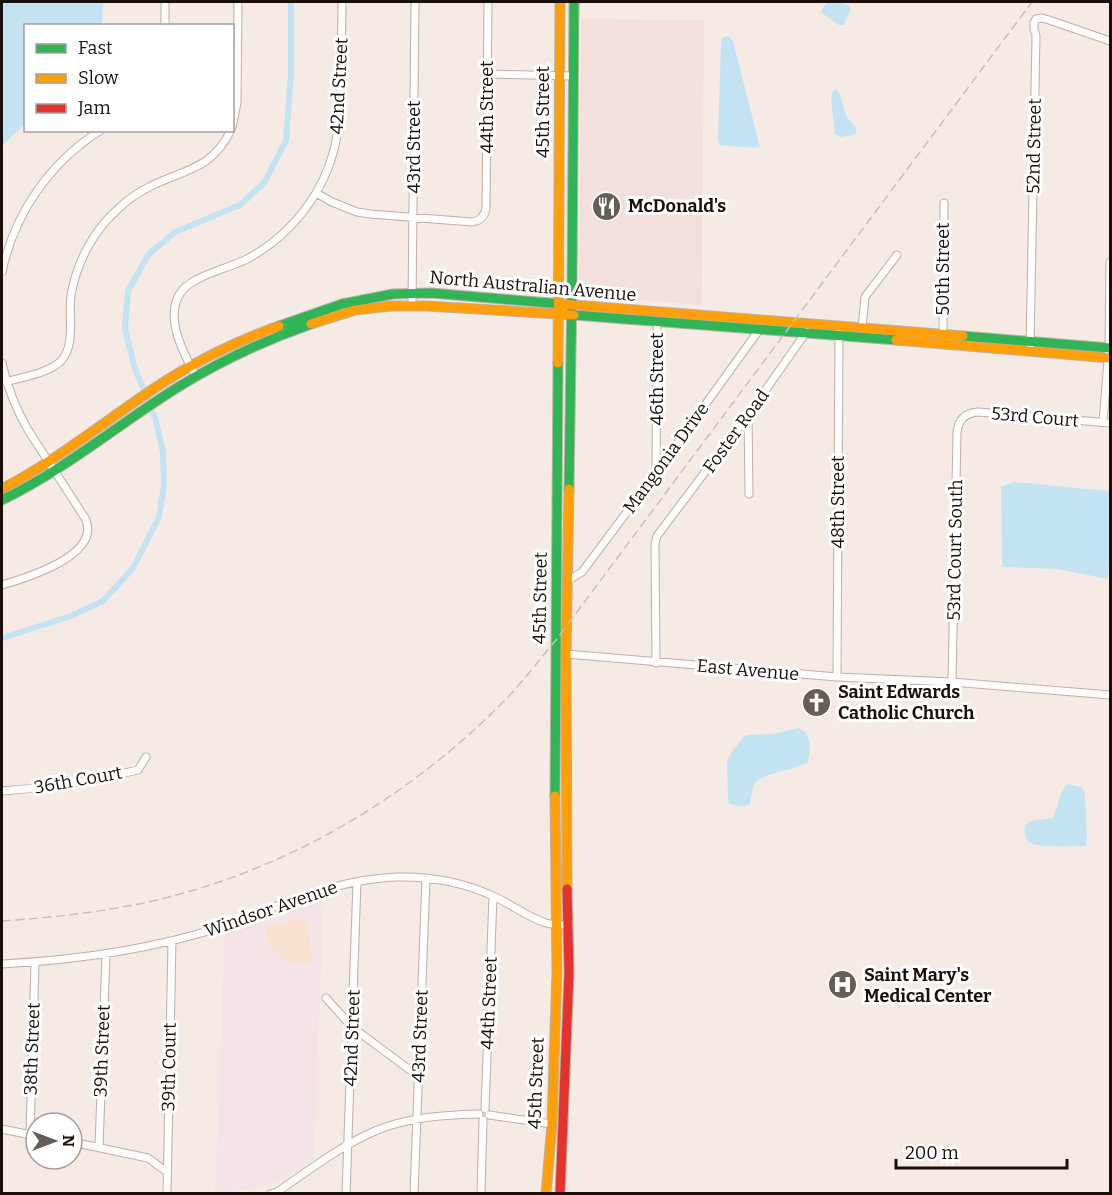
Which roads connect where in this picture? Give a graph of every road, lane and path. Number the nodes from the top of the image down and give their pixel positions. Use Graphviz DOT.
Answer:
graph roads {
  1 [pos="165,2"];
  2 [pos="238,2"];
  3 [pos="342,2"];
  4 [pos="415,2"];
  5 [pos="488,2"];
  6 [pos="560,2"];
  7 [pos="574,2"];
  8 [pos="165,24"];
  9 [pos="1110,41"];
  10 [pos="235,42"];
  11 [pos="487,74"];
  12 [pos="560,75"];
  13 [pos="574,76"];
  14 [pos="234,119"];
  15 [pos="98,132"];
  16 [pos="230,132"];
  17 [pos="316,193"];
  18 [pos="944,203"];
  19 [pos="413,218"];
  20 [pos="897,255"];
  21 [pos="1110,262"];
  22 [pos="2,272"];
  23 [pos="412,293"];
  24 [pos="412,305"];
  25 [pos="559,309"];
  26 [pos="571,310"];
  27 [pos="657,321"];
  28 [pos="812,324"];
  29 [pos="862,328"];
  30 [pos="759,330"];
  31 [pos="839,331"];
  32 [pos="806,333"];
  33 [pos="943,335"];
  34 [pos="915,338"];
  35 [pos="1030,347"];
  36 [pos="1110,356"];
  37 [pos="2,363"];
  38 [pos="191,367"];
  39 [pos="196,376"];
  40 [pos="6,382"];
  41 [pos="748,415"];
  42 [pos="962,418"];
  43 [pos="1107,422"];
  44 [pos="49,463"];
  45 [pos="55,471"];
  46 [pos="656,473"];
  47 [pos="2,489"];
  48 [pos="749,494"];
  49 [pos="2,500"];
  50 [pos="567,581"];
  51 [pos="2,585"];
  52 [pos="566,654"];
  53 [pos="656,663"];
  54 [pos="837,677"];
  55 [pos="952,682"];
  56 [pos="1110,695"];
  57 [pos="146,757"];
  58 [pos="2,791"];
  59 [pos="426,878"];
  60 [pos="357,882"];
  61 [pos="494,896"];
  62 [pos="557,924"];
  63 [pos="569,925"];
  64 [pos="172,941"];
  65 [pos="106,955"];
  66 [pos="35,963"];
  67 [pos="2,964"];
  68 [pos="326,998"];
  69 [pos="352,1027"];
  70 [pos="418,1076"];
  71 [pos="33,1111"];
  72 [pos="484,1115"];
  73 [pos="417,1119"];
  74 [pos="552,1124"];
  75 [pos="2,1129"];
  76 [pos="24,1133"];
  77 [pos="84,1144"];
  78 [pos="348,1145"];
  79 [pos="99,1147"];
  80 [pos="167,1172"];
  81 [pos="275,1193"];
  82 [pos="167,1194"];
  83 [pos="346,1194"];
  84 [pos="414,1194"];
  85 [pos="481,1194"];
  86 [pos="546,1194"];
  87 [pos="560,1194"];
  1 -- 8 [label="street"];
  2 -- 10 [label="street"];
  3 -- 17 [label="street, 42nd Street"];
  4 -- 19 [label="street, 43rd Street"];
  5 -- 11 [label="street, 44th Street"];
  6 -- 12 [label="main road, 45th Street"];
  7 -- 13 [label="main road, 45th Street"];
  9 -- 35 [label="street, 52nd Street"];
  10 -- 14 [label="street"];
  11 -- 12 [label="street"];
  11 -- 19 [label="street, 44th Street"];
  12 -- 13 [label="street"];
  12 -- 25 [label="main road, 45th Street"];
  13 -- 26 [label="main road, 45th Street"];
  15 -- 22 [label="street"];
  16 -- 40 [label="street"];
  17 -- 19 [label="street"];
  17 -- 38 [label="street, 42nd Street"];
  18 -- 33 [label="street, 50th Street"];
  19 -- 23 [label="street, 43rd Street"];
  20 -- 29 [label="street"];
  21 -- 36 [label="street"];
  23 -- 24 [label="street, 43rd Street"];
  23 -- 25 [label="main road, North Australian Avenue"];
  23 -- 38 [label="main road, North Australian Avenue"];
  24 -- 25 [label="main road, North Australian Avenue"];
  24 -- 39 [label="main road, North Australian Avenue"];
  25 -- 26 [label="main road, North Australian Avenue"];
  25 -- 62 [label="main road, 45th Street"];
  26 -- 27 [label="main road, North Australian Avenue"];
  26 -- 28 [label="main road, North Australian Avenue"];
  26 -- 50 [label="main road, 45th Street"];
  27 -- 30 [label="main road, North Australian Avenue"];
  27 -- 46 [label="street, 46th Street"];
  28 -- 31 [label="main road, North Australian Avenue"];
  28 -- 32 [label="street, Foster Road"];
  29 -- 31 [label="main road, North Australian Avenue"];
  29 -- 34 [label="main road, North Australian Avenue"];
  30 -- 32 [label="main road, North Australian Avenue"];
  30 -- 46 [label="street, Mangonia Drive"];
  31 -- 32 [label="main road, North Australian Avenue"];
  31 -- 34 [label="main road, North Australian Avenue"];
  31 -- 54 [label="street, 48th Street"];
  32 -- 41 [label="street, Foster Road"];
  33 -- 34 [label="main road, North Australian Avenue"];
  33 -- 35 [label="main road, North Australian Avenue"];
  34 -- 35 [label="main road, North Australian Avenue"];
  35 -- 36 [label="main road, North Australian Avenue"];
  36 -- 43 [label="street"];
  37 -- 40 [label="street"];
  38 -- 39 [label="street, 42nd Street"];
  38 -- 44 [label="main road, North Australian Avenue"];
  39 -- 45 [label="main road, North Australian Avenue"];
  40 -- 44 [label="street"];
  41 -- 48 [label="street"];
  41 -- 53 [label="street, Foster Road"];
  42 -- 43 [label="street, 53rd Court"];
  42 -- 55 [label="street, 53rd Court South"];
  44 -- 45 [label="street"];
  44 -- 47 [label="main road, North Australian Avenue"];
  45 -- 49 [label="main road, North Australian Avenue"];
  45 -- 51 [label="street"];
  46 -- 50 [label="street, Mangonia Drive"];
  50 -- 52 [label="main road, 45th Street"];
  52 -- 53 [label="street, East Avenue"];
  52 -- 63 [label="main road, 45th Street"];
  53 -- 54 [label="street, East Avenue"];
  54 -- 55 [label="street, East Avenue"];
  55 -- 56 [label="street, East Avenue"];
  57 -- 58 [label="street, 36th Court"];
  59 -- 60 [label="street, Windsor Avenue"];
  59 -- 61 [label="street, Windsor Avenue"];
  59 -- 70 [label="street, 43rd Street"];
  60 -- 64 [label="street, Windsor Avenue"];
  60 -- 69 [label="street, 42nd Street"];
  61 -- 62 [label="street, Windsor Avenue"];
  61 -- 72 [label="street, 44th Street"];
  62 -- 63 [label="street, Windsor Avenue"];
  62 -- 74 [label="main road, 45th Street"];
  63 -- 87 [label="main road, 45th Street"];
  64 -- 65 [label="street, Windsor Avenue"];
  64 -- 80 [label="street, 39th Court"];
  65 -- 66 [label="street, Windsor Avenue"];
  65 -- 79 [label="street, 39th Street"];
  66 -- 67 [label="street, Windsor Avenue"];
  66 -- 71 [label="street, 38th Street"];
  68 -- 69 [label="street"];
  69 -- 70 [label="street"];
  69 -- 78 [label="street, 42nd Street"];
  70 -- 73 [label="street, 43rd Street"];
  72 -- 73 [label="street"];
  72 -- 74 [label="street"];
  72 -- 85 [label="street, 44th Street"];
  73 -- 78 [label="street"];
  73 -- 84 [label="street, 43rd Street"];
  74 -- 86 [label="main road, 45th Street"];
  75 -- 76 [label="street"];
  77 -- 79 [label="street"];
  78 -- 81 [label="street"];
  78 -- 83 [label="street, 42nd Street"];
  79 -- 80 [label="street"];
  80 -- 82 [label="street, 39th Court"];
}
